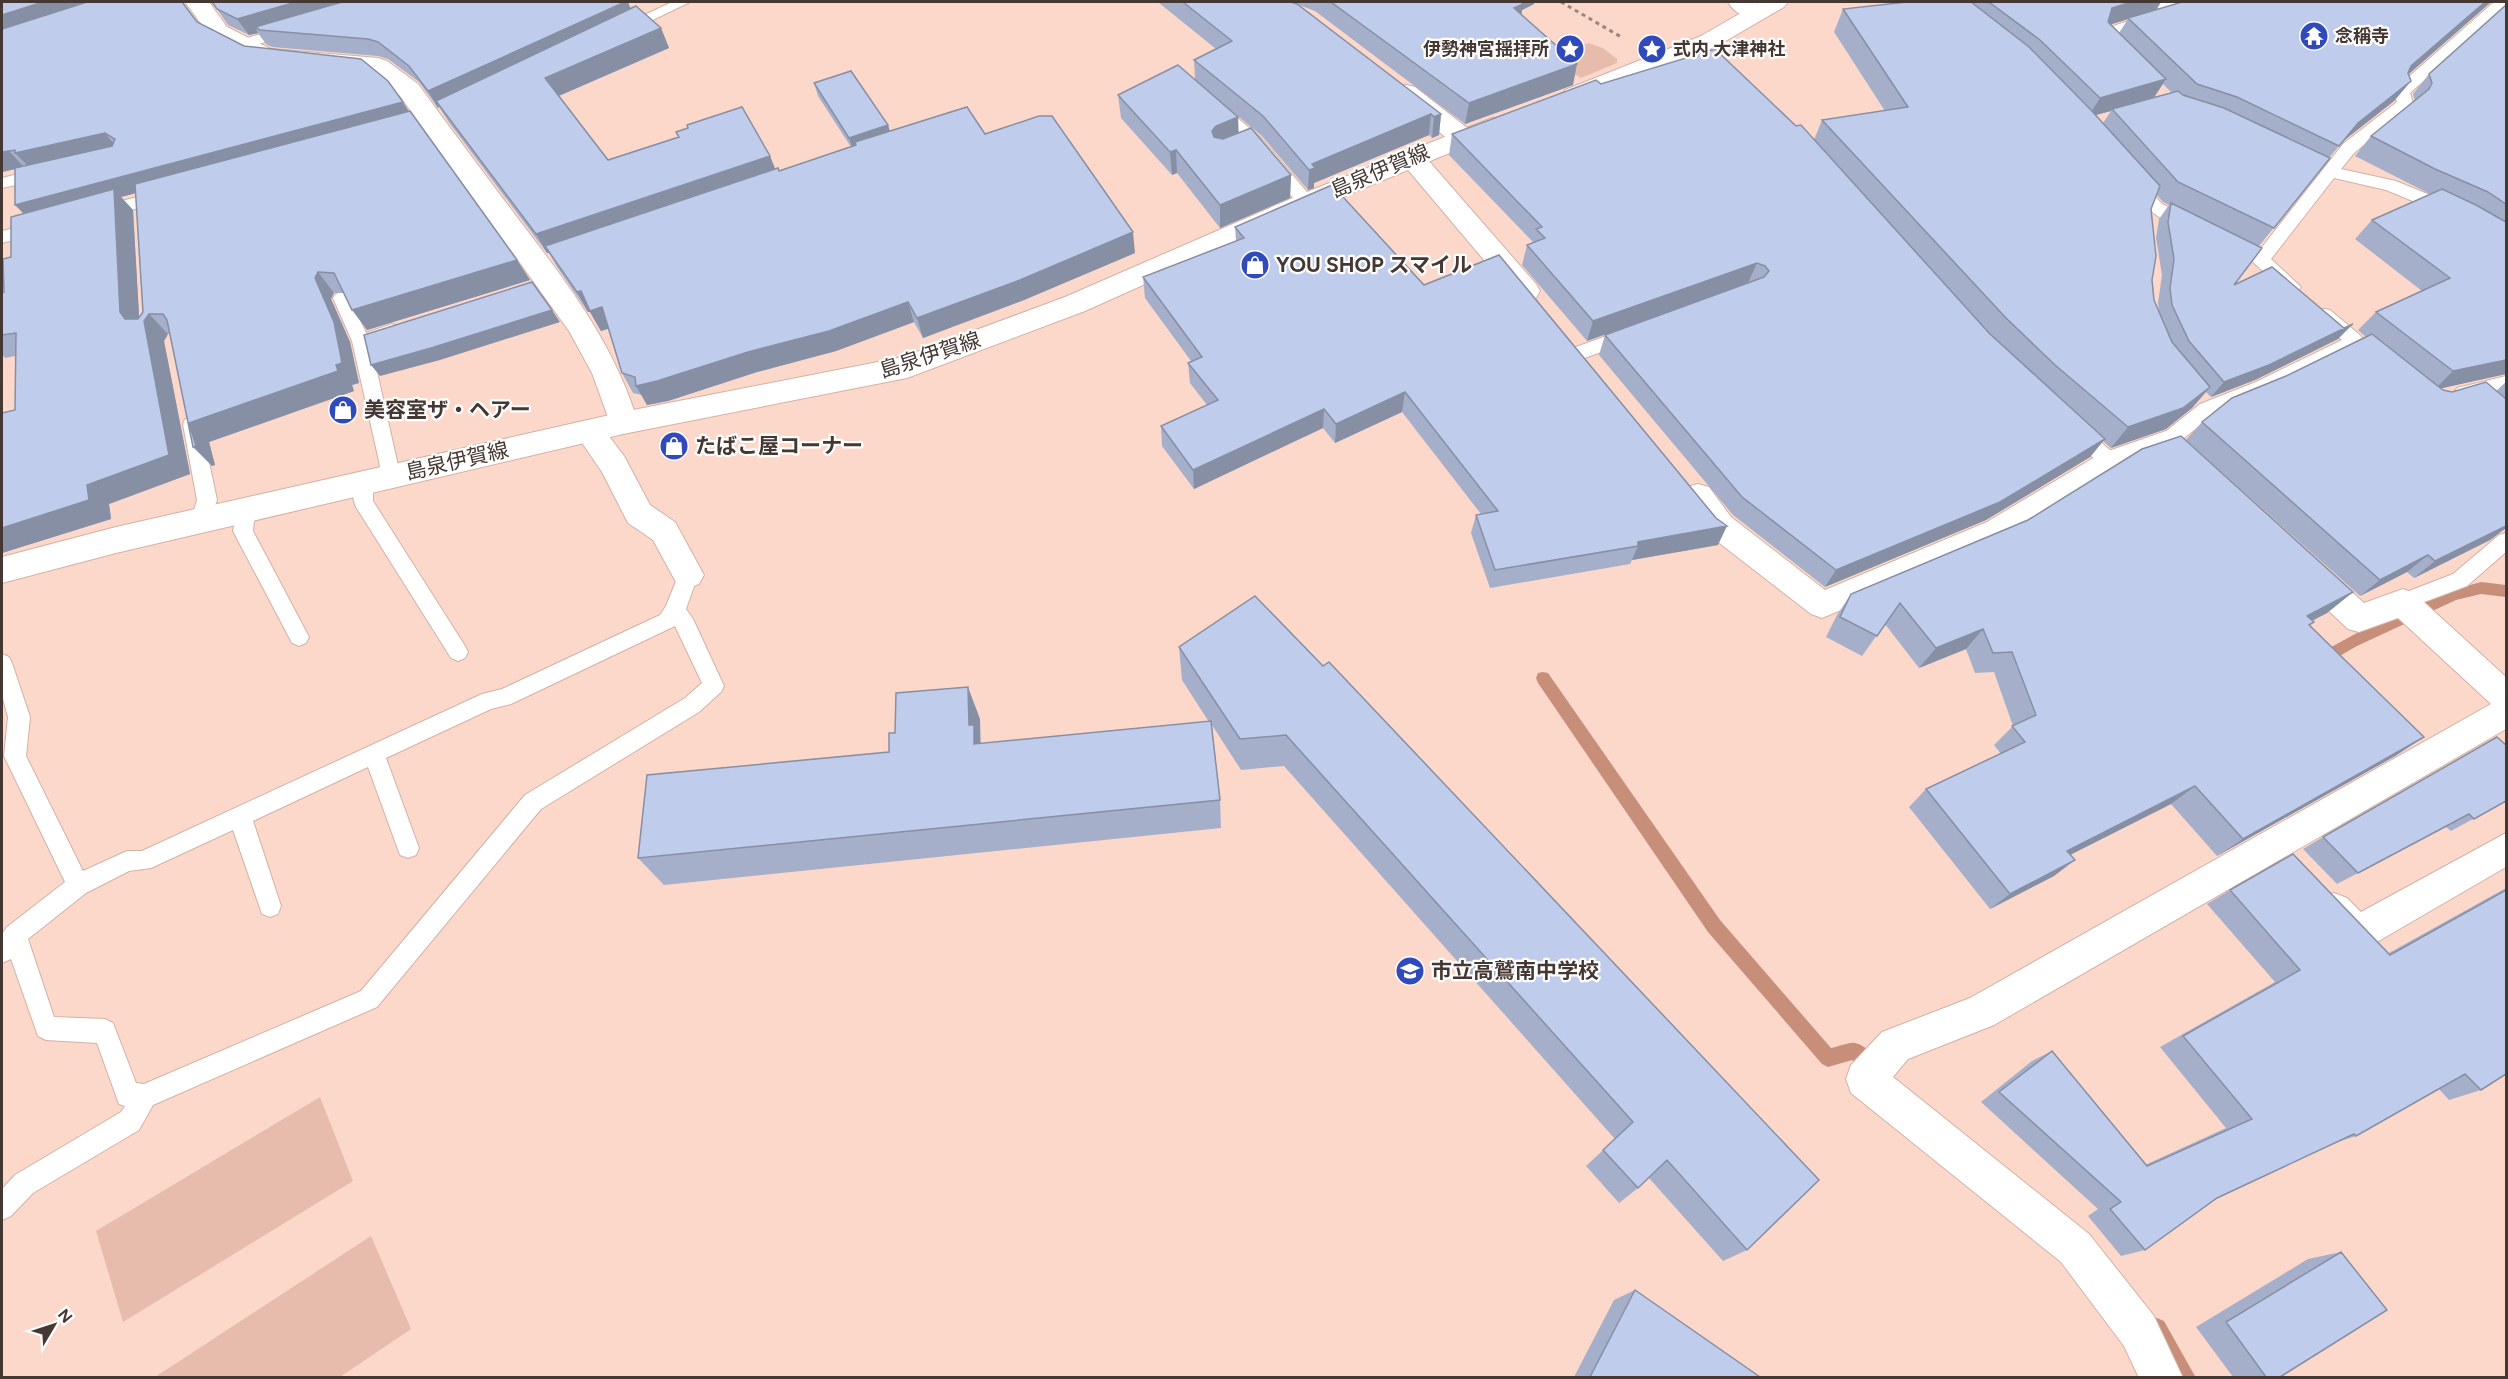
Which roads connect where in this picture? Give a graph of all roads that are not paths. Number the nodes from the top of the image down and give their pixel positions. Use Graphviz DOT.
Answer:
graph roads {
  1 [pos="682,2"];
  2 [pos="2200,2"];
  3 [pos="1757,5"];
  4 [pos="2501,5"];
  5 [pos="206,6"];
  6 [pos="2169,6"];
  7 [pos="298,27"];
  8 [pos="607,36"];
  9 [pos="243,45"];
  10 [pos="2127,62"];
  11 [pos="1385,77"];
  12 [pos="1201,97"];
  13 [pos="1548,106"];
  14 [pos="1515,117"];
  15 [pos="1462,137"];
  16 [pos="1412,158"];
  17 [pos="2308,167"];
  18 [pos="55,171"];
  19 [pos="2125,174"];
  20 [pos="2329,174"];
  21 [pos="2,183"];
  22 [pos="175,193"];
  23 [pos="143,201"];
  24 [pos="1306,202"];
  25 [pos="89,215"];
  26 [pos="2460,216"];
  27 [pos="144,220"];
  28 [pos="57,223"];
  29 [pos="2208,234"];
  30 [pos="2,237"];
  31 [pos="342,298"];
  32 [pos="1541,309"];
  33 [pos="405,327"];
  34 [pos="1642,330"];
  35 [pos="360,341"];
  36 [pos="2355,341"];
  37 [pos="1579,353"];
  38 [pos="2372,355"];
  39 [pos="2506,382"];
  40 [pos="2471,392"];
  41 [pos="2194,394"];
  42 [pos="2444,395"];
  43 [pos="2489,406"];
  44 [pos="189,409"];
  45 [pos="2207,409"];
  46 [pos="2058,416"];
  47 [pos="623,423"];
  48 [pos="589,431"];
  49 [pos="2166,442"];
  50 [pos="2111,462"];
  51 [pos="1678,472"];
  52 [pos="2201,474"];
  53 [pos="376,480"];
  54 [pos="244,510"];
  55 [pos="201,520"];
  56 [pos="2506,541"];
  57 [pos="2289,554"];
  58 [pos="2,570"];
  59 [pos="688,575"];
  60 [pos="2403,602"];
  61 [pos="675,610"];
  62 [pos="299,636"];
  63 [pos="458,652"];
  64 [pos="2,663"];
  65 [pos="2506,697"];
  66 [pos="2506,712"];
  67 [pos="9,739"];
  68 [pos="374,755"];
  69 [pos="240,816"];
  70 [pos="408,848"];
  71 [pos="2506,849"];
  72 [pos="2293,867"];
  73 [pos="78,885"];
  74 [pos="270,906"];
  75 [pos="8,943"];
  76 [pos="144,1096"];
  77 [pos="2,1207"];
  78 [pos="2162,1377"];
  1 -- 8 [label="lane"];
  2 -- 6 [label="lane"];
  3 -- 13 [label="street"];
  4 -- 20 [label="lane"];
  5 -- 9 [label="street"];
  6 -- 10 [label="lane"];
  7 -- 9 [label="lane"];
  9 -- 47 [label="street"];
  11 -- 15 [label="street"];
  12 -- 24 [label="lane"];
  14 -- 15 [label="street, 島泉伊賀線"];
  15 -- 16 [label="street, 島泉伊賀線"];
  16 -- 24 [label="street, 島泉伊賀線"];
  16 -- 32 [label="street"];
  17 -- 20 [label="lane"];
  18 -- 21 [label="lane"];
  19 -- 29 [label="lane"];
  20 -- 26 [label="lane"];
  20 -- 36 [label="lane"];
  22 -- 23 [label="lane"];
  23 -- 25 [label="lane"];
  23 -- 27 [label="lane"];
  24 -- 47 [label="street, 島泉伊賀線"];
  28 -- 30 [label="lane"];
  31 -- 35 [label="lane"];
  33 -- 35 [label="lane"];
  34 -- 37 [label="lane"];
  35 -- 53 [label="lane"];
  36 -- 38 [label="lane"];
  36 -- 45 [label="lane"];
  39 -- 40 [label="lane"];
  40 -- 42 [label="lane"];
  40 -- 43 [label="lane"];
  41 -- 45 [label="lane"];
  44 -- 55 [label="lane"];
  45 -- 49 [label="lane"];
  46 -- 50 [label="lane"];
  47 -- 48 [label="street, 島泉伊賀線"];
  48 -- 53 [label="street, 島泉伊賀線"];
  48 -- 59 [label="street"];
  49 -- 50 [label="street"];
  49 -- 52 [label="street"];
  50 -- 51 [label="street"];
  53 -- 54 [label="street, 島泉伊賀線"];
  53 -- 63 [label="lane"];
  54 -- 55 [label="street, 島泉伊賀線"];
  54 -- 62 [label="lane"];
  55 -- 58 [label="street, 島泉伊賀線"];
  56 -- 60 [label="lane"];
  57 -- 60 [label="street"];
  59 -- 61 [label="lane"];
  60 -- 65 [label="street"];
  61 -- 68 [label="lane"];
  61 -- 76 [label="lane"];
  64 -- 67 [label="lane"];
  66 -- 72 [label="street"];
  67 -- 73 [label="lane"];
  68 -- 69 [label="lane"];
  68 -- 70 [label="lane"];
  69 -- 73 [label="lane"];
  69 -- 74 [label="lane"];
  71 -- 72 [label="street"];
  72 -- 78 [label="street"];
  73 -- 75 [label="lane"];
  75 -- 76 [label="lane"];
  76 -- 77 [label="lane"];
}
